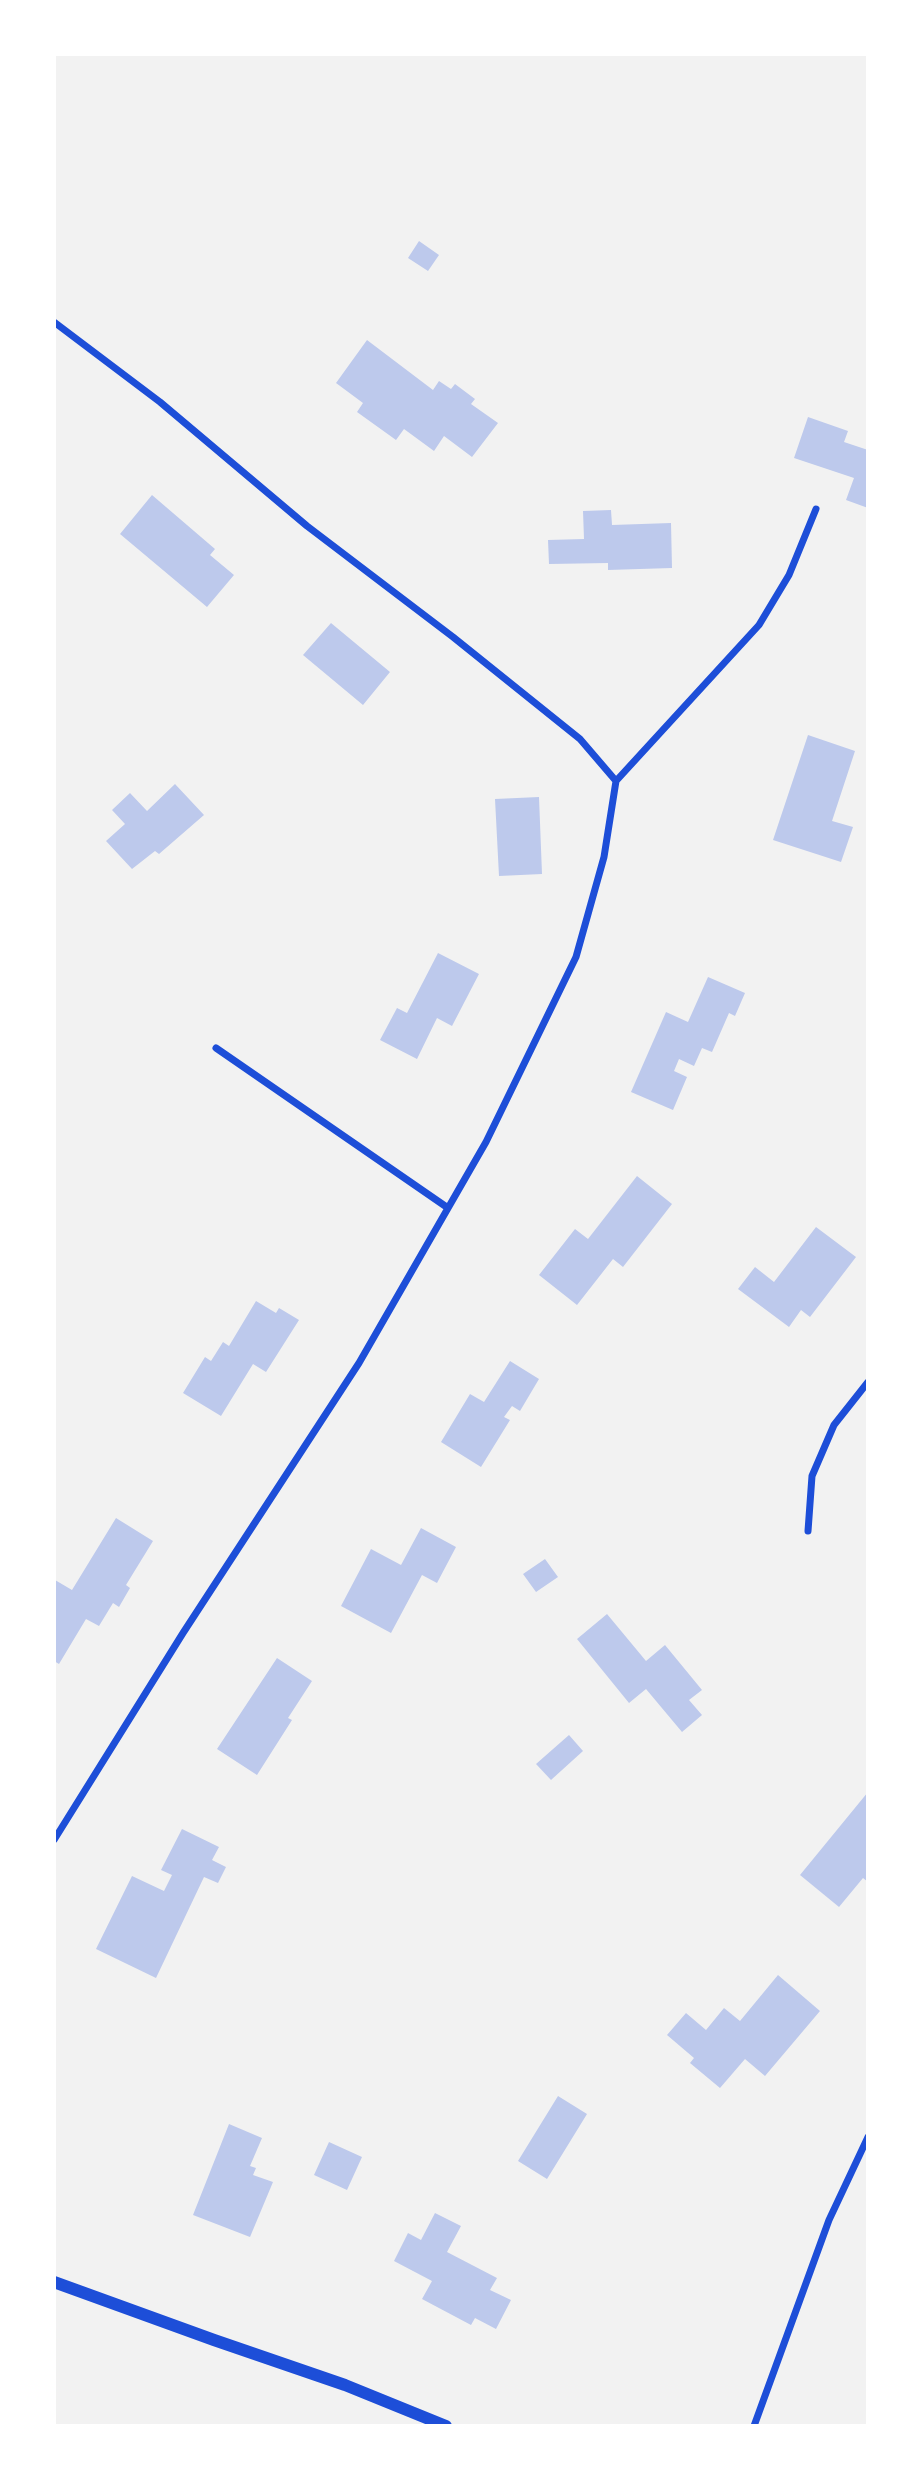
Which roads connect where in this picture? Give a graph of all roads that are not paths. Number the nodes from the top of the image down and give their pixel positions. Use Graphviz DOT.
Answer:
graph roads {
  1 [pos="54,323"];
  2 [pos="816,509"];
  3 [pos="616,781"];
  4 [pos="216,1048"];
  5 [pos="448,1208"];
  6 [pos="868,1381"];
  7 [pos="808,1531"];
  8 [pos="54,1840"];
  9 [pos="868,2137"];
  10 [pos="54,2282"];
  11 [pos="446,2426"];
  12 [pos="754,2426"];
  1 -- 3 [label="street"];
  2 -- 3 [label="street"];
  3 -- 5 [label="street"];
  4 -- 5 [label="street"];
  5 -- 8 [label="street"];
  6 -- 7 [label="street"];
  9 -- 12 [label="street"];
  10 -- 11 [label="street"];
}
